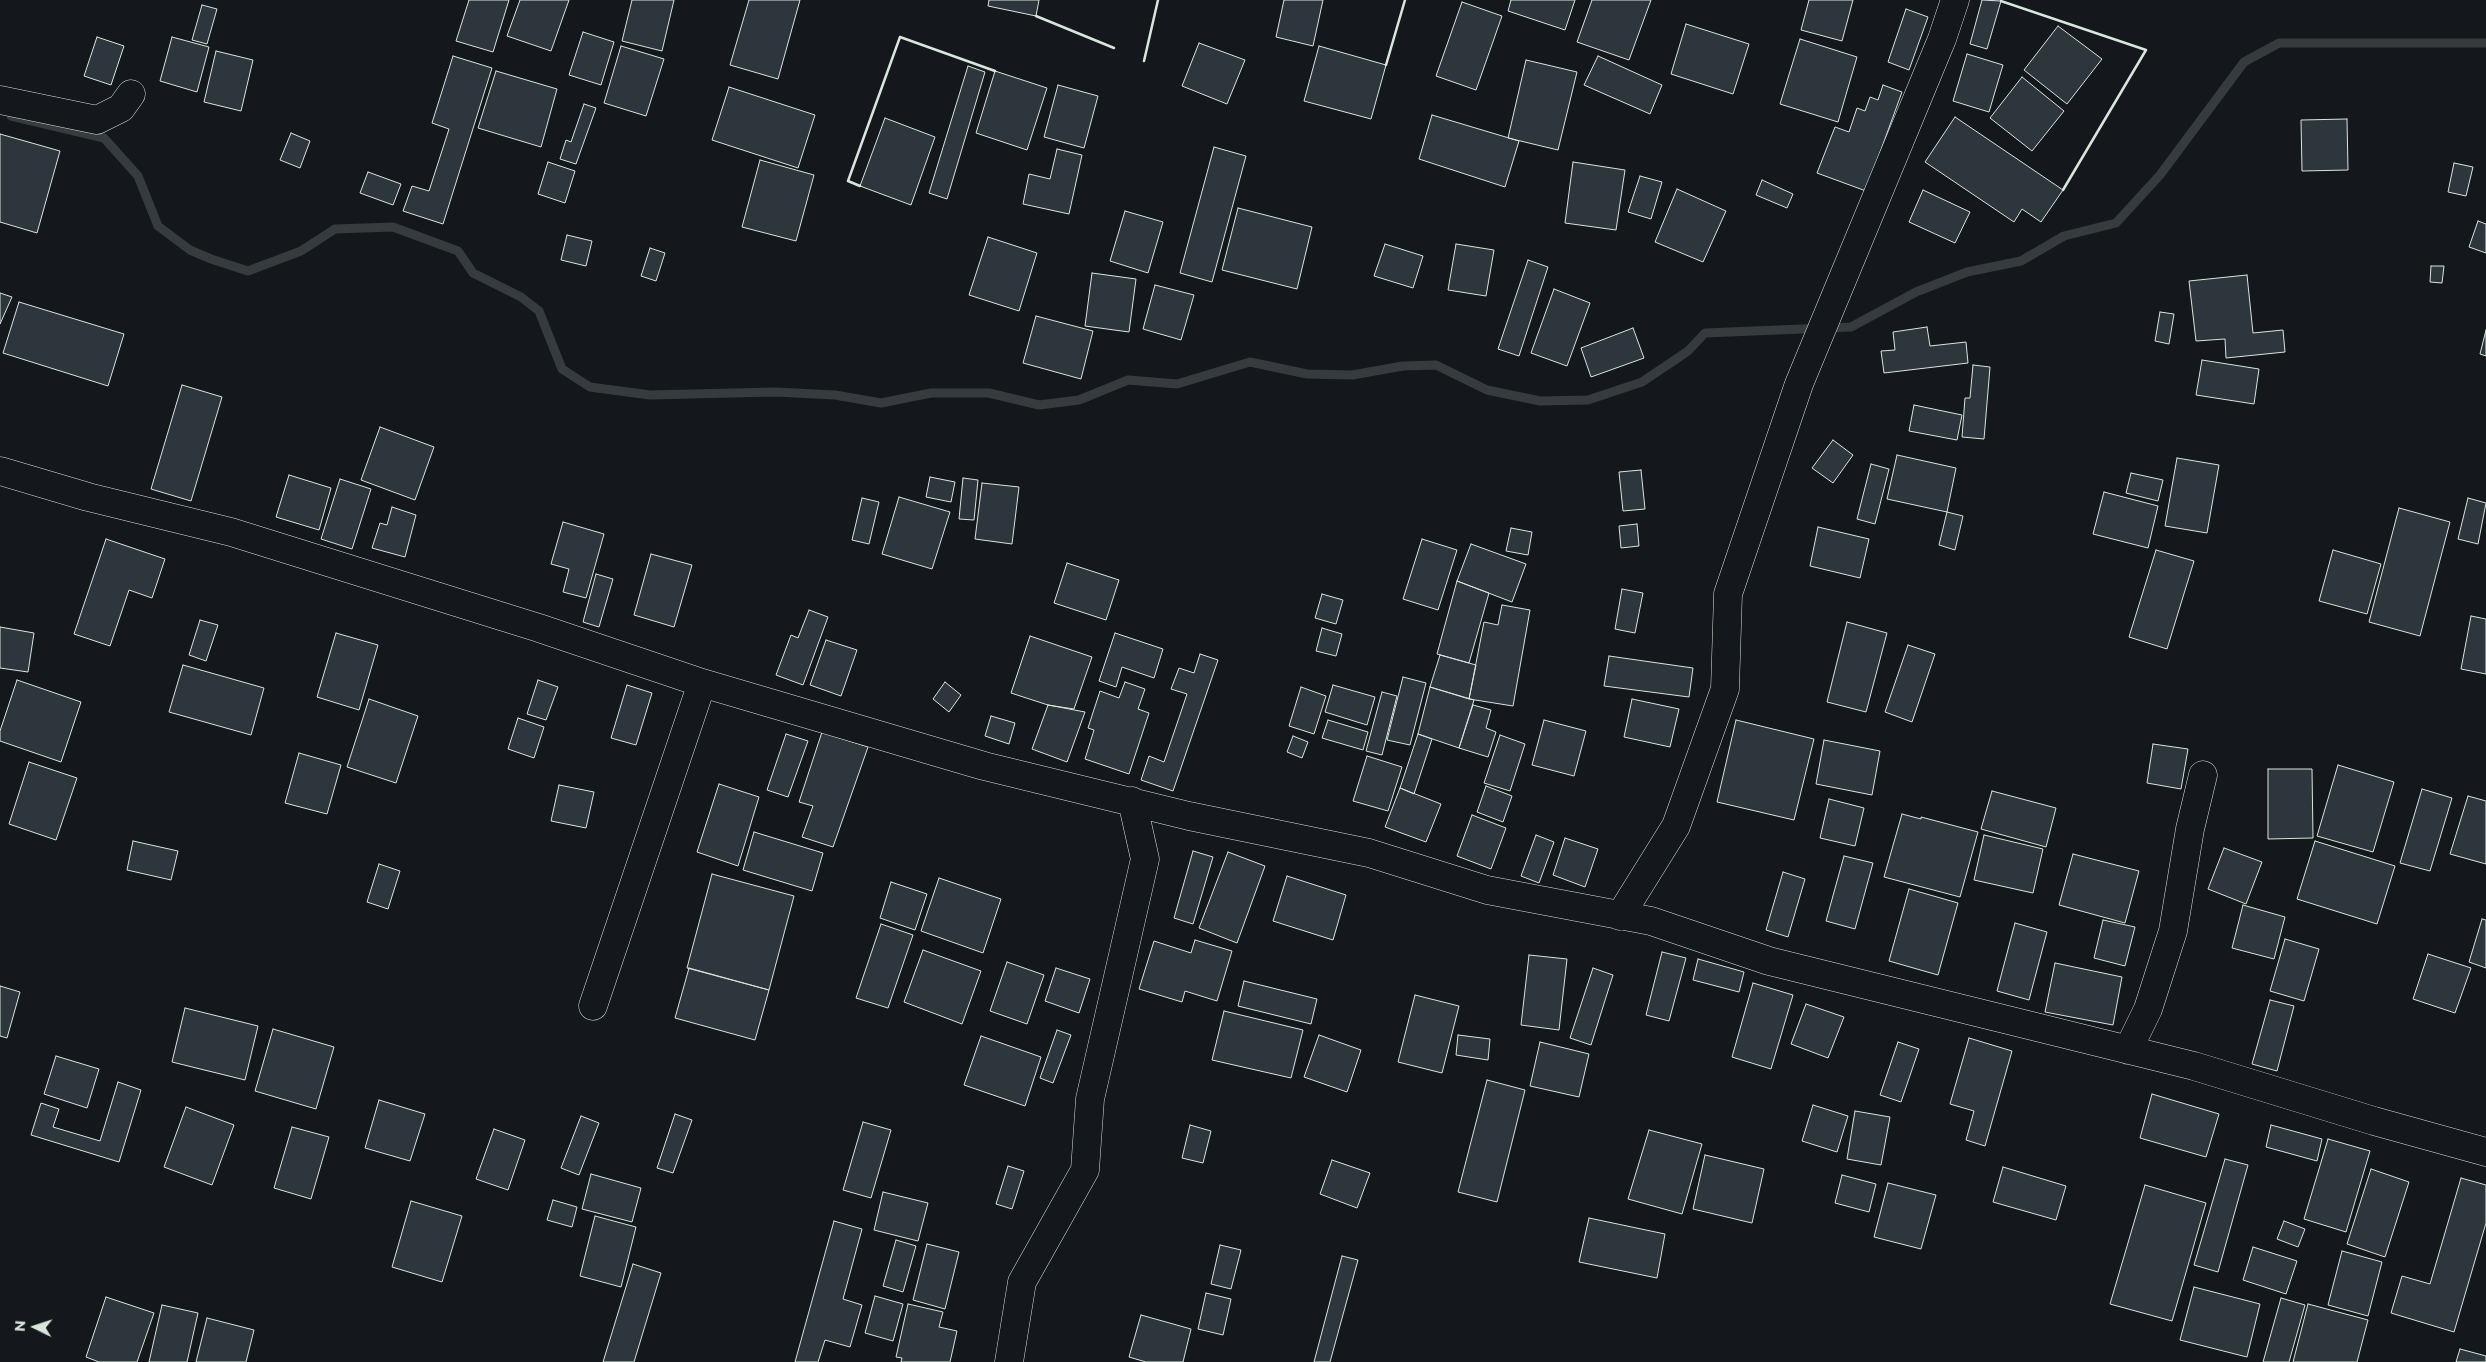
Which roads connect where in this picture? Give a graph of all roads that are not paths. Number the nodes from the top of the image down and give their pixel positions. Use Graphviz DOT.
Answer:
graph roads {
  1 [pos="1955,0"];
  2 [pos="130,94"];
  3 [pos="0,100"];
  4 [pos="0,471"];
  5 [pos="702,683"];
  6 [pos="2203,775"];
  7 [pos="1132,801"];
  8 [pos="1620,916"];
  9 [pos="593,1006"];
  10 [pos="2128,1050"];
  11 [pos="2486,1152"];
  12 [pos="1009,1362"];
  1 -- 8 [label="street"];
  2 -- 3 [label="street"];
  4 -- 5 [label="street"];
  5 -- 7 [label="street"];
  5 -- 9 [label="street"];
  6 -- 10 [label="street"];
  7 -- 8 [label="street"];
  7 -- 12 [label="street"];
  8 -- 10 [label="street"];
  10 -- 11 [label="street"];
}
